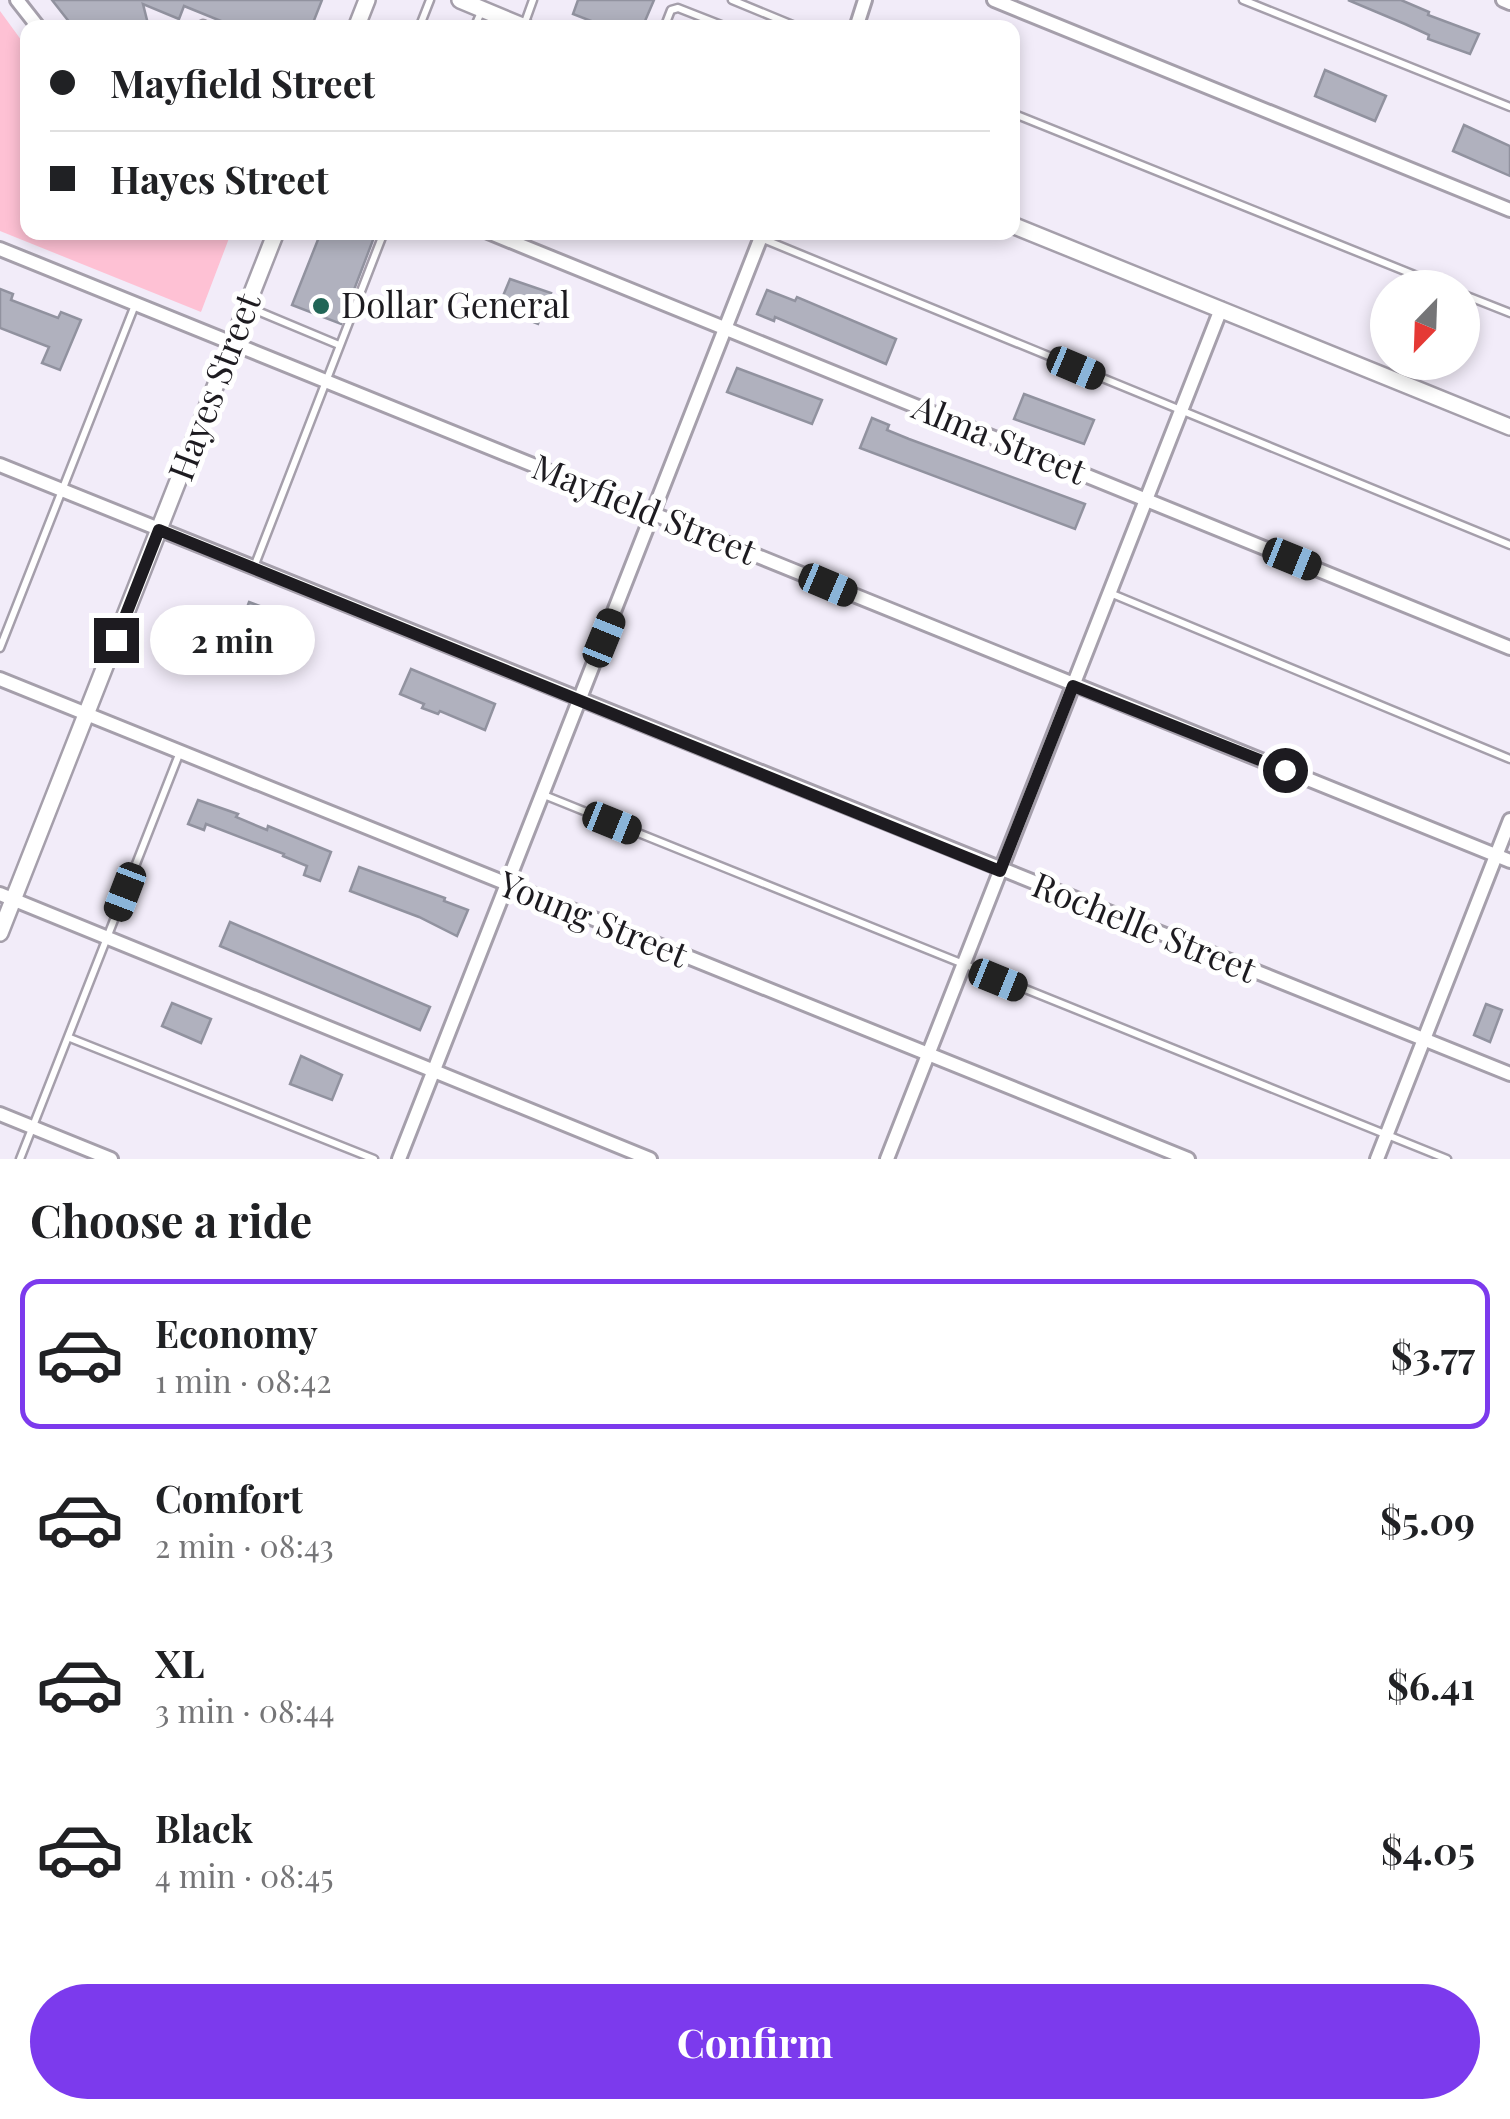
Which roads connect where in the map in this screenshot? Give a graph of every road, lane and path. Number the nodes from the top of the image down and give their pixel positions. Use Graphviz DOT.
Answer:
graph roads {
  1 [pos="460,0"];
  2 [pos="732,0"];
  3 [pos="994,0"];
  4 [pos="1243,0"];
  5 [pos="1503,0"];
  6 [pos="1510,3"];
  7 [pos="487,16"];
  8 [pos="667,20"];
  9 [pos="709,20"];
  10 [pos="781,20"];
  11 [pos="1510,107"];
  12 [pos="1020,116"];
  13 [pos="1510,210"];
  14 [pos="1020,228"];
  15 [pos="273,240"];
  16 [pos="381,240"];
  17 [pos="508,240"];
  18 [pos="760,240"];
  19 [pos="772,240"];
  20 [pos="0,248"];
  21 [pos="1402,270"];
  22 [pos="1480,301"];
  23 [pos="135,304"];
  24 [pos="247,306"];
  25 [pos="1221,310"];
  26 [pos="1510,313"];
  27 [pos="726,329"];
  28 [pos="232,343"];
  29 [pos="339,345"];
  30 [pos="325,381"];
  31 [pos="1181,411"];
  32 [pos="1510,427"];
  33 [pos="0,464"];
  34 [pos="62,490"];
  35 [pos="1146,500"];
  36 [pos="653,514"];
  37 [pos="159,530"];
  38 [pos="1510,545"];
  39 [pos="253,568"];
  40 [pos="1110,593"];
  41 [pos="0,648"];
  42 [pos="1510,648"];
  43 [pos="0,679"];
  44 [pos="1073,686"];
  45 [pos="580,700"];
  46 [pos="86,714"];
  47 [pos="180,752"];
  48 [pos="1510,759"];
  49 [pos="542,794"];
  50 [pos="1510,820"];
  51 [pos="1503,858"];
  52 [pos="1000,871"];
  53 [pos="507,885"];
  54 [pos="7,897"];
  55 [pos="0,933"];
  56 [pos="108,938"];
  57 [pos="963,966"];
  58 [pos="70,1038"];
  59 [pos="1424,1040"];
  60 [pos="928,1056"];
  61 [pos="434,1071"];
  62 [pos="1510,1074"];
  63 [pos="0,1114"];
  64 [pos="33,1127"];
  65 [pos="1386,1135"];
  66 [pos="20,1159"];
  67 [pos="111,1159"];
  68 [pos="374,1159"];
  69 [pos="399,1159"];
  70 [pos="650,1159"];
  71 [pos="887,1159"];
  72 [pos="1188,1159"];
  73 [pos="1377,1159"];
  74 [pos="1447,1159"];
  1 -- 7 [label="street"];
  2 -- 10 [label="lane"];
  3 -- 13 [label="street"];
  4 -- 11 [label="lane"];
  5 -- 6 [label="street"];
  8 -- 9 [label="lane"];
  12 -- 21 [label="lane"];
  14 -- 25 [label="street"];
  15 -- 24 [label="street, Hayes Street"];
  16 -- 29 [label="lane"];
  17 -- 27 [label="street, Alma Street"];
  18 -- 27 [label="street"];
  19 -- 31 [label="lane"];
  20 -- 23 [label="street, Mayfield Street"];
  22 -- 26 [label="lane"];
  23 -- 28 [label="street, Mayfield Street"];
  23 -- 34 [label="lane"];
  24 -- 28 [label="street, Hayes Street"];
  24 -- 29 [label="lane"];
  25 -- 31 [label="street"];
  25 -- 32 [label="street"];
  27 -- 35 [label="street, Alma Street"];
  27 -- 36 [label="street"];
  28 -- 30 [label="street, Mayfield Street"];
  28 -- 37 [label="street, Hayes Street"];
  29 -- 30 [label="lane"];
  30 -- 36 [label="street, Mayfield Street"];
  30 -- 39 [label="lane"];
  31 -- 35 [label="street"];
  31 -- 38 [label="lane"];
  33 -- 34 [label="street, Rochelle Street"];
  34 -- 37 [label="street, Rochelle Street"];
  34 -- 41 [label="lane"];
  35 -- 40 [label="street"];
  35 -- 42 [label="street, Alma Street"];
  36 -- 44 [label="street, Mayfield Street"];
  36 -- 45 [label="street"];
  37 -- 39 [label="street, Rochelle Street"];
  37 -- 46 [label="street, Hayes Street"];
  39 -- 45 [label="street, Rochelle Street"];
  40 -- 44 [label="street"];
  40 -- 48 [label="lane"];
  43 -- 46 [label="street, Young Street"];
  44 -- 51 [label="street, Mayfield Street"];
  44 -- 52 [label="street"];
  45 -- 49 [label="street"];
  45 -- 52 [label="street, Rochelle Street"];
  46 -- 47 [label="street, Young Street"];
  46 -- 54 [label="street, Hayes Street"];
  47 -- 53 [label="street, Young Street"];
  47 -- 56 [label="lane"];
  49 -- 53 [label="street"];
  49 -- 57 [label="lane"];
  50 -- 51 [label="street"];
  51 -- 59 [label="street"];
  52 -- 57 [label="street"];
  52 -- 59 [label="street, Rochelle Street"];
  53 -- 60 [label="street, Young Street"];
  53 -- 61 [label="street"];
  54 -- 55 [label="street, Hayes Street"];
  54 -- 56 [label="street"];
  56 -- 58 [label="lane"];
  56 -- 61 [label="street"];
  57 -- 60 [label="street"];
  57 -- 65 [label="lane"];
  58 -- 64 [label="lane"];
  58 -- 68 [label="lane"];
  59 -- 62 [label="street, Rochelle Street"];
  59 -- 65 [label="street"];
  60 -- 71 [label="street"];
  60 -- 72 [label="street, Young Street"];
  61 -- 69 [label="street"];
  61 -- 70 [label="street"];
  63 -- 64 [label="street"];
  64 -- 66 [label="lane"];
  64 -- 67 [label="street"];
  65 -- 73 [label="street"];
  65 -- 74 [label="lane"];
}
